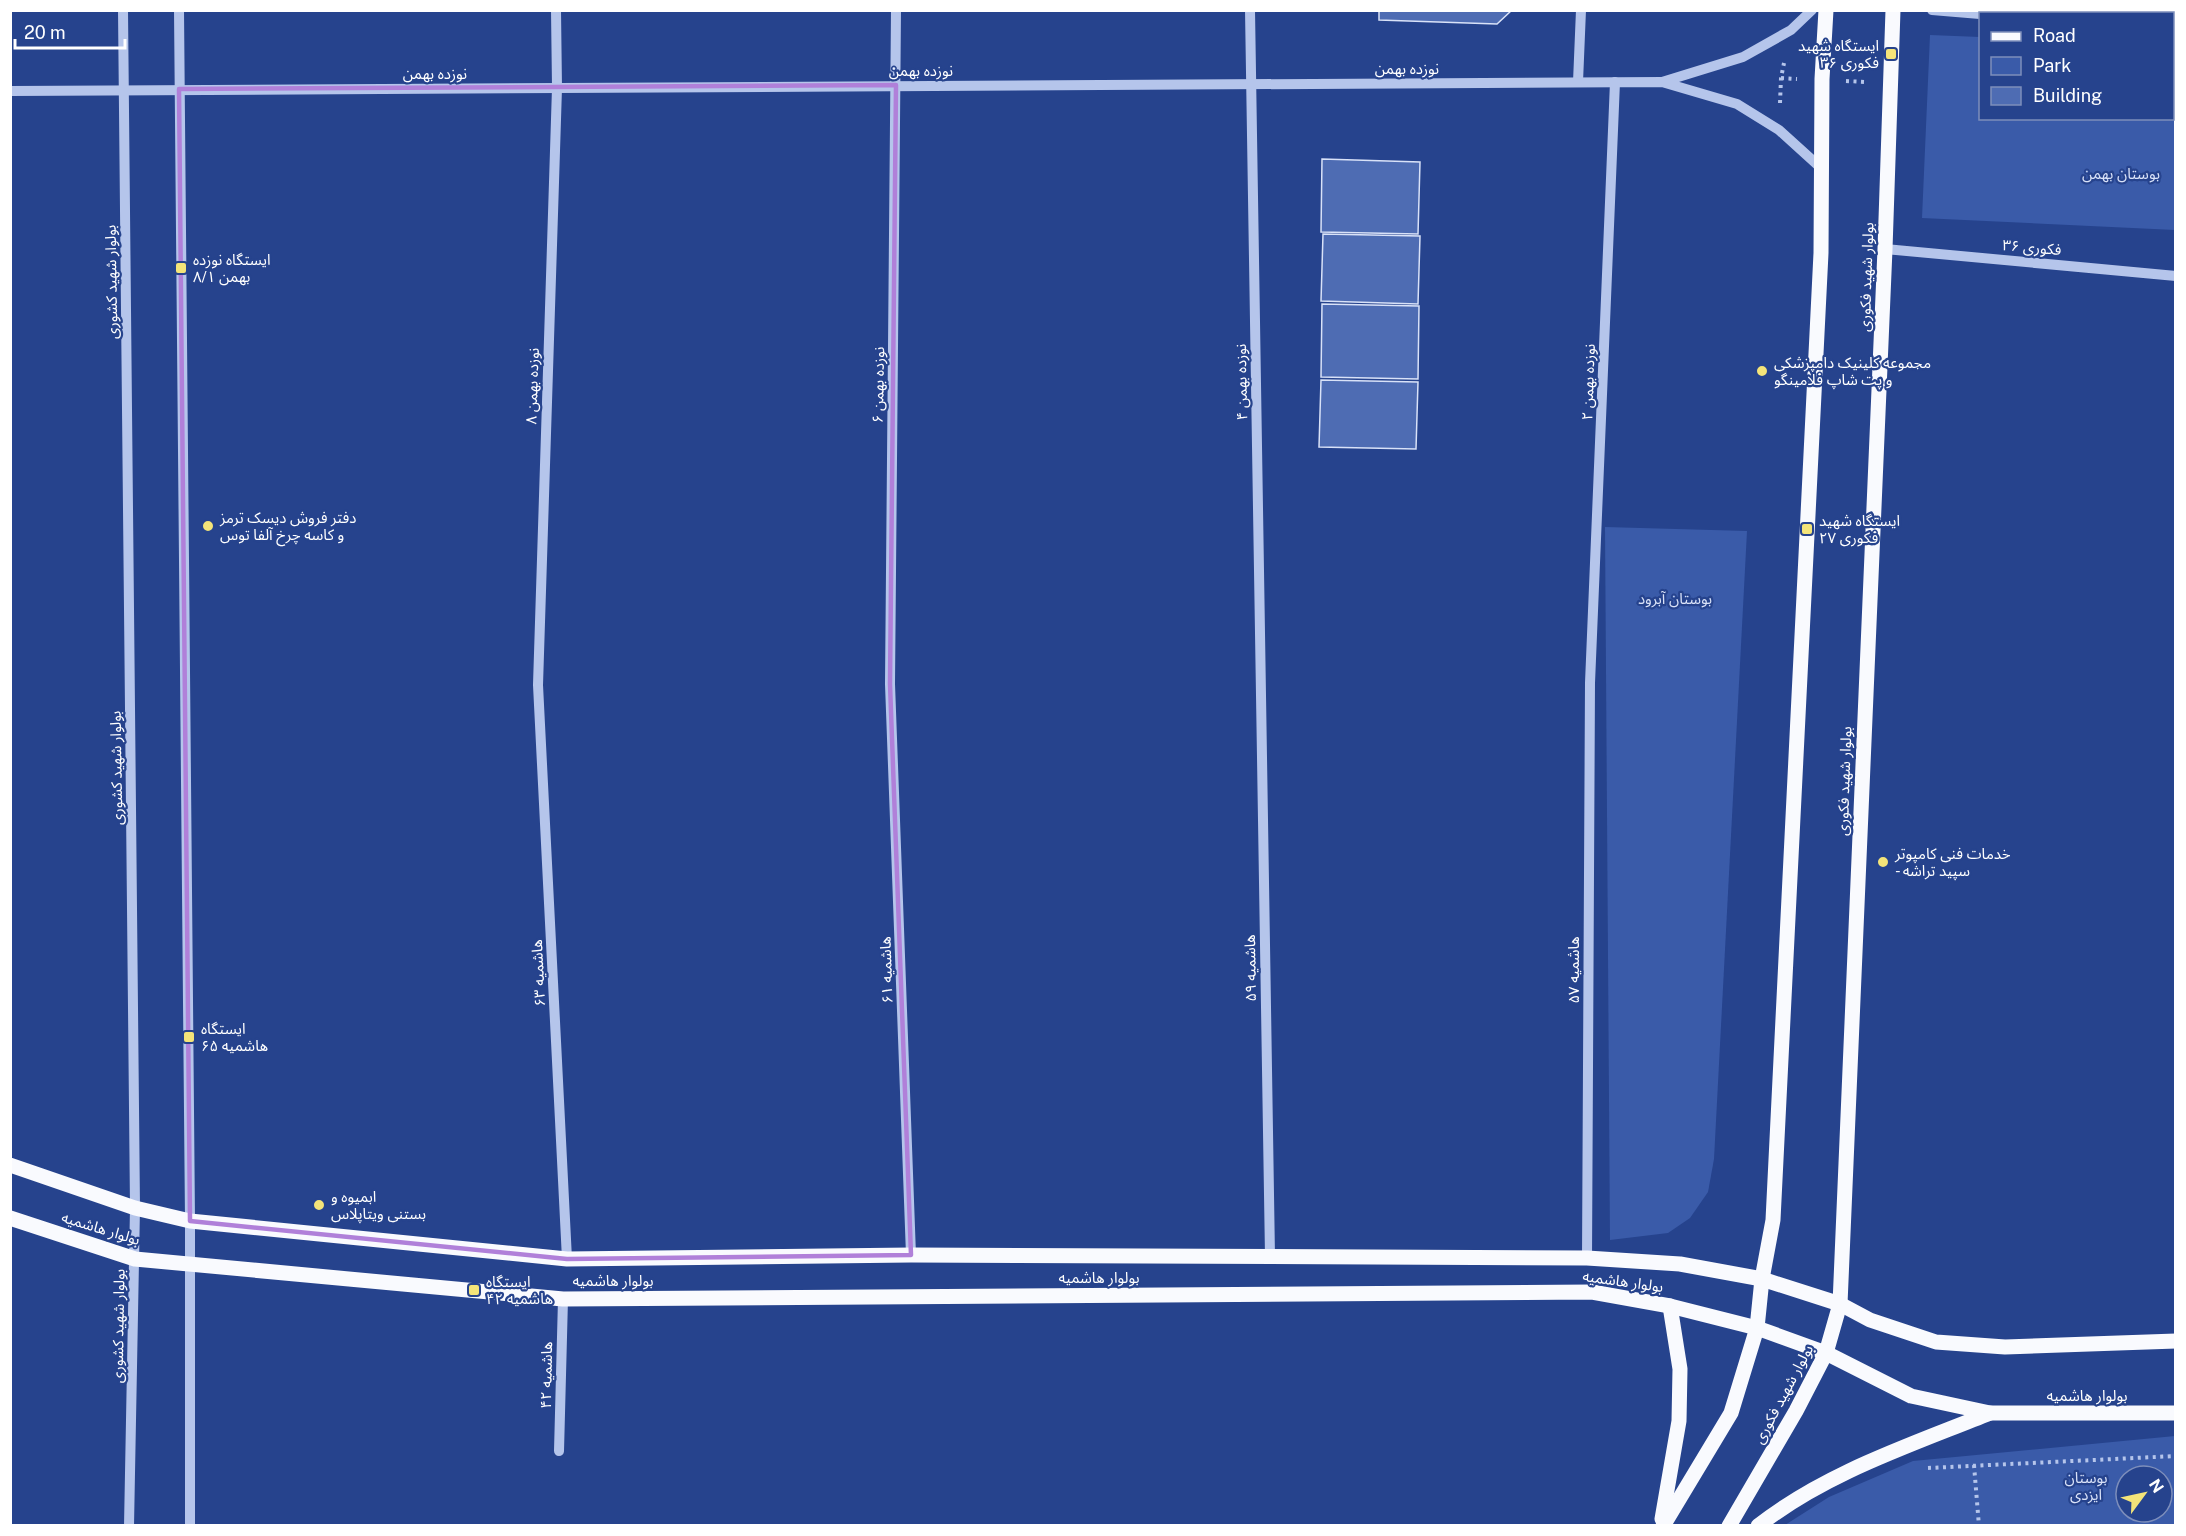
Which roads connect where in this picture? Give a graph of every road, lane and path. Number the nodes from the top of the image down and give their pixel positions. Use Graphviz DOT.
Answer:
graph roads {
  1 [pos="123,10"];
  2 [pos="179,10"];
  3 [pos="556,10"];
  4 [pos="896,10"];
  5 [pos="1251,10"];
  6 [pos="1581,10"];
  7 [pos="1812,10"];
  8 [pos="1826,10"];
  9 [pos="1893,10"];
  10 [pos="1932,10"];
  11 [pos="1979,14"];
  12 [pos="1791,30"];
  13 [pos="1578,82"];
  14 [pos="1615,82"];
  15 [pos="1662,82"];
  16 [pos="1252,84"];
  17 [pos="896,85"];
  18 [pos="557,88"];
  19 [pos="179,89"];
  20 [pos="124,90"];
  21 [pos="10,91"];
  22 [pos="1779,130"];
  23 [pos="1821,168"];
  24 [pos="1885,249"];
  25 [pos="2175,276"];
  26 [pos="1260,681"];
  27 [pos="1590,683"];
  28 [pos="890,684"];
  29 [pos="538,685"];
  30 [pos="10,1165"];
  31 [pos="135,1208"];
  32 [pos="10,1218"];
  33 [pos="190,1221"];
  34 [pos="911,1255"];
  35 [pos="1270,1256"];
  36 [pos="1587,1258"];
  37 [pos="135,1259"];
  38 [pos="567,1260"];
  39 [pos="190,1263"];
  40 [pos="1762,1279"];
  41 [pos="563,1299"];
  42 [pos="1840,1304"];
  43 [pos="1670,1305"];
  44 [pos="1757,1328"];
  45 [pos="2175,1341"];
  46 [pos="1826,1353"];
  47 [pos="1990,1413"];
  48 [pos="2175,1413"];
  49 [pos="559,1451"];
  50 [pos="2175,1456"];
  51 [pos="1974,1465"];
  52 [pos="1922,1468"];
  53 [pos="129,1526"];
  54 [pos="190,1526"];
  55 [pos="1662,1526"];
  56 [pos="1729,1526"];
  57 [pos="1758,1526"];
  58 [pos="1979,1526"];
  1 -- 20 [label="street, بولوار شهید کشوری"];
  2 -- 19 [label="street"];
  3 -- 18 [label="street, نوزده بهمن ۸"];
  4 -- 17 [label="street, نوزده بهمن ۶"];
  5 -- 16 [label="street, نوزده بهمن ۴"];
  6 -- 13 [label="street"];
  7 -- 12 [label="street"];
  8 -- 23 [label="main road"];
  9 -- 24 [label="main road, بولوار شهید فکوری"];
  10 -- 11 [label="street"];
  12 -- 15 [label="street"];
  12 -- 22 [label="path"];
  13 -- 14 [label="street, نوزده بهمن"];
  13 -- 16 [label="street, نوزده بهمن"];
  14 -- 15 [label="street, نوزده بهمن"];
  14 -- 27 [label="street, نوزده بهمن ۲"];
  15 -- 22 [label="street"];
  16 -- 17 [label="street, نوزده بهمن"];
  16 -- 26 [label="street, نوزده بهمن ۴"];
  17 -- 18 [label="street, نوزده بهمن"];
  17 -- 28 [label="street, نوزده بهمن ۶"];
  18 -- 19 [label="street, نوزده بهمن"];
  18 -- 29 [label="street, نوزده بهمن ۸"];
  19 -- 20 [label="street, نوزده بهمن"];
  19 -- 33 [label="street"];
  20 -- 21 [label="street"];
  20 -- 31 [label="street, بولوار شهید کشوری"];
  22 -- 23 [label="street"];
  23 -- 40 [label="main road"];
  24 -- 25 [label="street, فکوری ۳۶"];
  24 -- 42 [label="main road, بولوار شهید فکوری"];
  26 -- 35 [label="street, هاشمیه ۵۹"];
  27 -- 36 [label="street, هاشمیه ۵۷"];
  28 -- 34 [label="street, هاشمیه ۶۱"];
  29 -- 38 [label="street, هاشمیه ۶۳"];
  30 -- 31 [label="main road, بولوار هاشمیه"];
  31 -- 33 [label="main road, بولوار هاشمیه"];
  31 -- 37 [label="street, بولوار شهید کشوری"];
  32 -- 37 [label="main road, بولوار هاشمیه"];
  33 -- 38 [label="main road, بولوار هاشمیه"];
  33 -- 39 [label="street"];
  34 -- 35 [label="main road, بولوار هاشمیه"];
  34 -- 38 [label="main road, بولوار هاشمیه"];
  35 -- 36 [label="main road, بولوار هاشمیه"];
  36 -- 40 [label="main road, بولوار هاشمیه"];
  37 -- 39 [label="main road, بولوار هاشمیه"];
  37 -- 53 [label="street, بولوار شهید کشوری"];
  39 -- 41 [label="main road, بولوار هاشمیه"];
  39 -- 54 [label="street"];
  40 -- 42 [label="main road, بولوار هاشمیه"];
  40 -- 44 [label="main road"];
  41 -- 43 [label="main road, بولوار هاشمیه"];
  41 -- 49 [label="street, هاشمیه ۴۲"];
  42 -- 45 [label="main road, بولوار هاشمیه"];
  42 -- 46 [label="main road, بولوار شهید فکوری"];
  43 -- 44 [label="main road, بولوار هاشمیه"];
  43 -- 55 [label="main road"];
  44 -- 46 [label="main road, بولوار هاشمیه"];
  44 -- 55 [label="main road"];
  46 -- 47 [label="main road, بولوار هاشمیه"];
  46 -- 56 [label="main road, بولوار شهید فکوری"];
  47 -- 48 [label="main road, بولوار هاشمیه"];
  47 -- 57 [label="main road"];
  50 -- 51 [label="path"];
  51 -- 52 [label="path"];
  51 -- 58 [label="path"];
}
